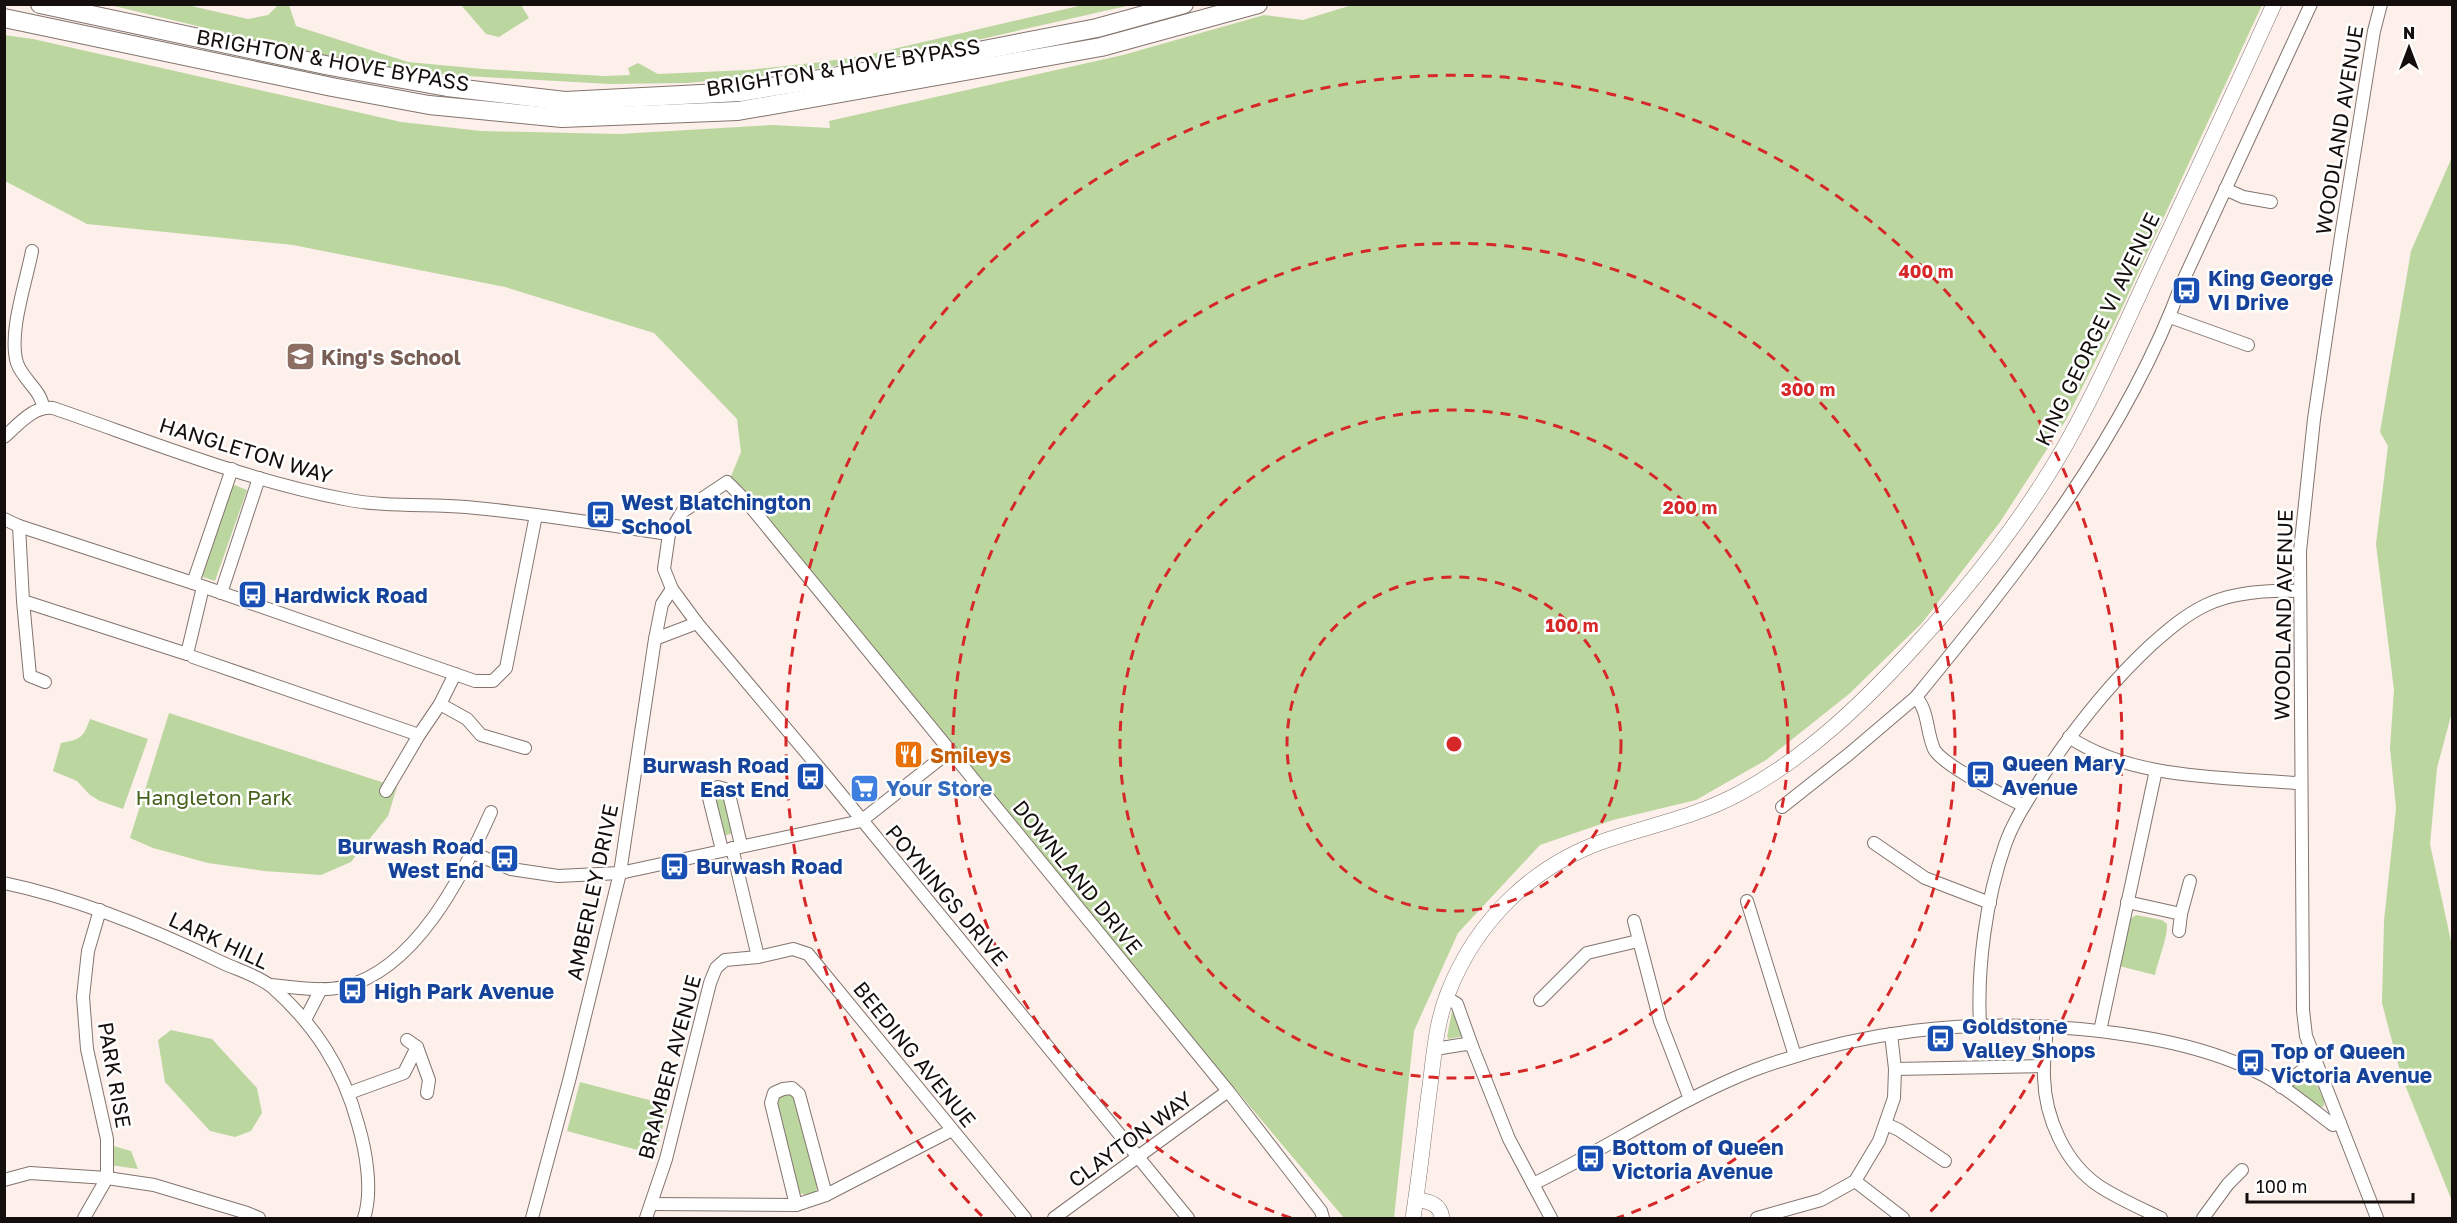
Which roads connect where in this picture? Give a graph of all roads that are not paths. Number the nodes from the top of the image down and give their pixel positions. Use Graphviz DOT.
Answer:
graph roads {
  1 [pos="40,4"];
  2 [pos="1184,4"];
  3 [pos="1258,4"];
  4 [pos="2274,4"];
  5 [pos="2311,4"];
  6 [pos="2381,4"];
  7 [pos="4,18"];
  8 [pos="2226,189"];
  9 [pos="2271,202"];
  10 [pos="32,251"];
  11 [pos="2170,316"];
  12 [pos="2248,345"];
  13 [pos="43,407"];
  14 [pos="4,437"];
  15 [pos="232,469"];
  16 [pos="259,478"];
  17 [pos="727,482"];
  18 [pos="536,514"];
  19 [pos="4,519"];
  20 [pos="19,526"];
  21 [pos="669,534"];
  22 [pos="198,585"];
  23 [pos="672,589"];
  24 [pos="2299,591"];
  25 [pos="220,593"];
  26 [pos="23,601"];
  27 [pos="697,623"];
  28 [pos="655,639"];
  29 [pos="193,657"];
  30 [pos="455,674"];
  31 [pos="45,682"];
  32 [pos="1916,697"];
  33 [pos="440,704"];
  34 [pos="419,735"];
  35 [pos="2068,737"];
  36 [pos="525,748"];
  37 [pos="950,751"];
  38 [pos="2156,770"];
  39 [pos="2301,781"];
  40 [pos="386,791"];
  41 [pos="2024,806"];
  42 [pos="1782,807"];
  43 [pos="490,812"];
  44 [pos="861,821"];
  45 [pos="1874,843"];
  46 [pos="732,848"];
  47 [pos="473,853"];
  48 [pos="620,873"];
  49 [pos="2190,881"];
  50 [pos="4,883"];
  51 [pos="1747,901"];
  52 [pos="2127,902"];
  53 [pos="1990,903"];
  54 [pos="100,910"];
  55 [pos="2181,914"];
  56 [pos="1634,921"];
  57 [pos="2179,931"];
  58 [pos="1638,941"];
  59 [pos="759,957"];
  60 [pos="270,985"];
  61 [pos="321,989"];
  62 [pos="1446,996"];
  63 [pos="1540,1000"];
  64 [pos="305,1020"];
  65 [pos="1980,1024"];
  66 [pos="2047,1026"];
  67 [pos="2100,1031"];
  68 [pos="1891,1034"];
  69 [pos="1472,1046"];
  70 [pos="1434,1049"];
  71 [pos="1795,1056"];
  72 [pos="2314,1061"];
  73 [pos="2044,1066"];
  74 [pos="1894,1069"];
  75 [pos="404,1073"];
  76 [pos="429,1080"];
  77 [pos="2281,1087"];
  78 [pos="1228,1091"];
  79 [pos="349,1093"];
  80 [pos="427,1093"];
  81 [pos="1690,1099"];
  82 [pos="2340,1123"];
  83 [pos="1886,1124"];
  84 [pos="952,1130"];
  85 [pos="1139,1158"];
  86 [pos="1945,1161"];
  87 [pos="2242,1170"];
  88 [pos="107,1178"];
  89 [pos="4,1180"];
  90 [pos="1855,1181"];
  91 [pos="1533,1184"];
  92 [pos="826,1195"];
  93 [pos="1416,1200"];
  94 [pos="651,1204"];
  95 [pos="796,1205"];
  96 [pos="84,1218"];
  97 [pos="259,1218"];
  98 [pos="364,1218"];
  99 [pos="532,1218"];
  100 [pos="646,1218"];
  101 [pos="1025,1218"];
  102 [pos="1054,1218"];
  103 [pos="1188,1218"];
  104 [pos="1323,1218"];
  105 [pos="1413,1218"];
  106 [pos="1442,1218"];
  107 [pos="1551,1218"];
  108 [pos="1757,1218"];
  109 [pos="1903,1218"];
  110 [pos="2161,1218"];
  111 [pos="2203,1218"];
  112 [pos="2377,1218"];
  1 -- 2 [label="highway, BRIGHTON & HOVE BYPASS"];
  3 -- 7 [label="highway, BRIGHTON & HOVE BYPASS"];
  4 -- 62 [label="main road, KING GEORGE VI AVENUE"];
  5 -- 8 [label="street"];
  6 -- 24 [label="street, WOODLAND AVENUE"];
  8 -- 9 [label="street"];
  8 -- 11 [label="street"];
  10 -- 13 [label="street"];
  11 -- 12 [label="street"];
  11 -- 32 [label="street"];
  13 -- 14 [label="street"];
  13 -- 15 [label="street, HANGLETON WAY"];
  15 -- 16 [label="street, HANGLETON WAY"];
  15 -- 22 [label="street"];
  16 -- 18 [label="street, HANGLETON WAY"];
  16 -- 25 [label="street"];
  17 -- 21 [label="street, POYNINGS DRIVE"];
  17 -- 37 [label="street, DOWNLAND DRIVE"];
  18 -- 21 [label="street, HANGLETON WAY"];
  18 -- 30 [label="street"];
  19 -- 20 [label="street"];
  20 -- 22 [label="street"];
  20 -- 26 [label="street"];
  21 -- 23 [label="street, POYNINGS DRIVE"];
  22 -- 25 [label="street"];
  22 -- 26 [label="street"];
  23 -- 27 [label="street, POYNINGS DRIVE"];
  23 -- 28 [label="street, AMBERLEY DRIVE"];
  24 -- 35 [label="street"];
  24 -- 39 [label="street, WOODLAND AVENUE"];
  25 -- 30 [label="street"];
  26 -- 31 [label="street"];
  27 -- 28 [label="street"];
  27 -- 44 [label="street, POYNINGS DRIVE"];
  28 -- 48 [label="street, AMBERLEY DRIVE"];
  29 -- 34 [label="street"];
  30 -- 33 [label="street"];
  32 -- 41 [label="street"];
  32 -- 42 [label="street"];
  33 -- 34 [label="street"];
  33 -- 36 [label="street"];
  34 -- 40 [label="street"];
  35 -- 38 [label="street"];
  35 -- 41 [label="street"];
  37 -- 44 [label="street"];
  37 -- 78 [label="street, DOWNLAND DRIVE"];
  38 -- 39 [label="street"];
  38 -- 52 [label="street"];
  39 -- 72 [label="street, WOODLAND AVENUE"];
  41 -- 53 [label="street"];
  43 -- 47 [label="street"];
  44 -- 46 [label="street"];
  44 -- 85 [label="street, POYNINGS DRIVE"];
  45 -- 53 [label="street"];
  46 -- 48 [label="street"];
  46 -- 59 [label="street"];
  47 -- 48 [label="street"];
  47 -- 61 [label="street"];
  48 -- 99 [label="street, AMBERLEY DRIVE"];
  49 -- 55 [label="street"];
  50 -- 54 [label="street, LARK HILL"];
  51 -- 71 [label="street"];
  52 -- 55 [label="street"];
  52 -- 67 [label="street"];
  53 -- 65 [label="street"];
  54 -- 60 [label="street, LARK HILL"];
  54 -- 88 [label="street, PARK RISE"];
  55 -- 57 [label="street"];
  56 -- 58 [label="street"];
  58 -- 63 [label="street"];
  58 -- 81 [label="street"];
  59 -- 84 [label="street, BEEDING AVENUE"];
  59 -- 94 [label="street, BRAMBER AVENUE"];
  60 -- 61 [label="street"];
  60 -- 64 [label="street, LARK HILL"];
  61 -- 64 [label="street"];
  62 -- 69 [label="street"];
  62 -- 70 [label="main road, KING GEORGE VI AVENUE"];
  64 -- 79 [label="street, LARK HILL"];
  65 -- 66 [label="street"];
  65 -- 68 [label="street"];
  66 -- 67 [label="street"];
  66 -- 73 [label="street"];
  67 -- 77 [label="street"];
  68 -- 71 [label="street"];
  68 -- 74 [label="street"];
  69 -- 70 [label="street"];
  69 -- 91 [label="street"];
  70 -- 93 [label="main road, KING GEORGE VI AVENUE"];
  71 -- 81 [label="street"];
  72 -- 77 [label="street"];
  72 -- 82 [label="street, WOODLAND AVENUE"];
  73 -- 74 [label="street"];
  73 -- 110 [label="street"];
  74 -- 83 [label="street"];
  75 -- 76 [label="street"];
  75 -- 76 [label="street"];
  75 -- 79 [label="street"];
  76 -- 80 [label="street"];
  77 -- 82 [label="street"];
  78 -- 85 [label="street, CLAYTON WAY"];
  78 -- 104 [label="street, DOWNLAND DRIVE"];
  79 -- 98 [label="street, LARK HILL"];
  81 -- 91 [label="street"];
  82 -- 112 [label="street, WOODLAND AVENUE"];
  83 -- 86 [label="street"];
  83 -- 90 [label="street"];
  84 -- 92 [label="street"];
  84 -- 101 [label="street, BEEDING AVENUE"];
  85 -- 102 [label="street, CLAYTON WAY"];
  85 -- 103 [label="street, POYNINGS DRIVE"];
  87 -- 111 [label="street"];
  88 -- 89 [label="street"];
  88 -- 96 [label="street"];
  88 -- 97 [label="street"];
  90 -- 108 [label="street"];
  90 -- 109 [label="street"];
  91 -- 107 [label="street"];
  92 -- 95 [label="street"];
  92 -- 95 [label="street"];
  93 -- 105 [label="main road, KING GEORGE VI AVENUE"];
  93 -- 106 [label="main road"];
  94 -- 95 [label="street"];
  94 -- 100 [label="street, BRAMBER AVENUE"];
}
